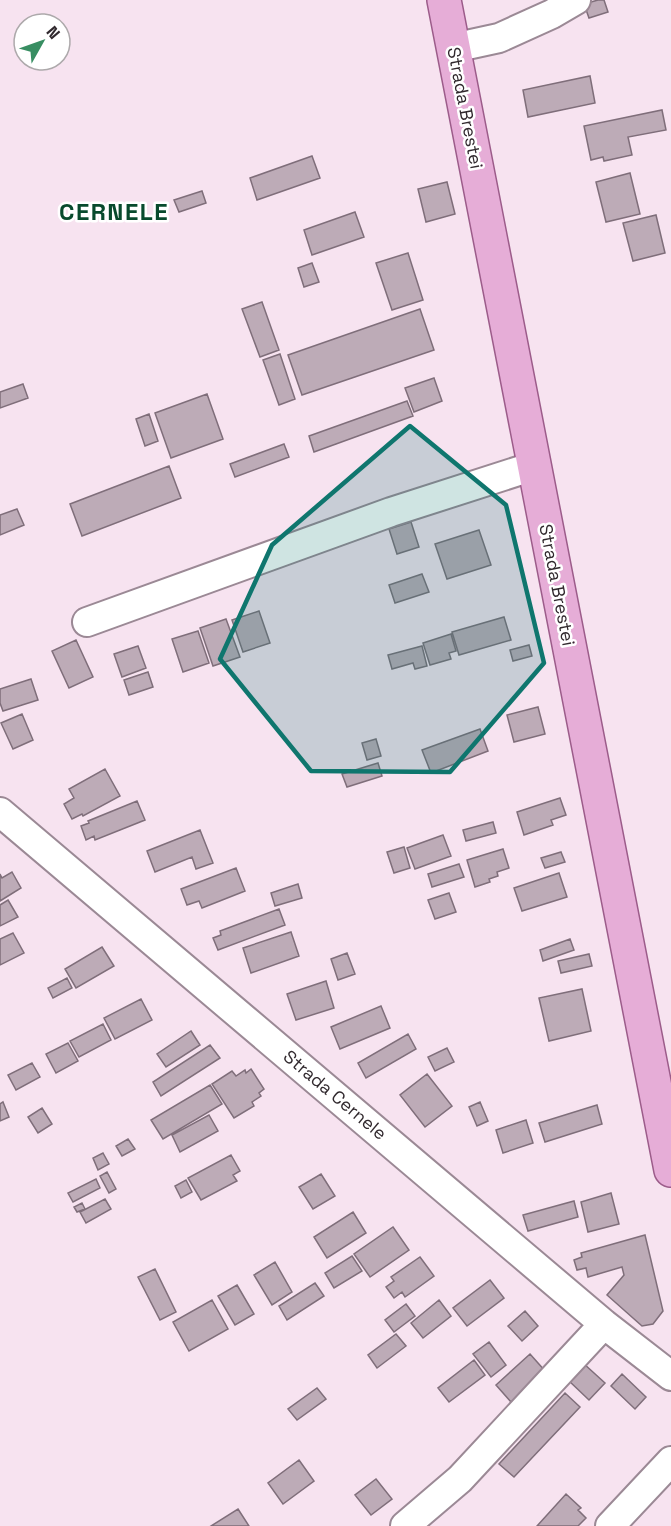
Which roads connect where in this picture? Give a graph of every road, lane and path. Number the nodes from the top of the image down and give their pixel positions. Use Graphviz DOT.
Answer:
graph roads {
  1 [pos="444,0"];
  2 [pos="576,0"];
  3 [pos="453,48"];
  4 [pos="534,466"];
  5 [pos="87,621"];
  6 [pos="0,812"];
  7 [pos="671,1170"];
  8 [pos="604,1324"];
  9 [pos="671,1376"];
  10 [pos="671,1461"];
  11 [pos="405,1526"];
  12 [pos="610,1526"];
  1 -- 3 [label="main road, Strada Brestei"];
  2 -- 3 [label="street"];
  3 -- 4 [label="main road, Strada Brestei"];
  4 -- 5 [label="street"];
  4 -- 7 [label="main road, Strada Brestei"];
  6 -- 8 [label="street, Strada Cernele"];
  8 -- 9 [label="street, Strada Cernele"];
  8 -- 11 [label="street"];
  10 -- 12 [label="street"];
}
